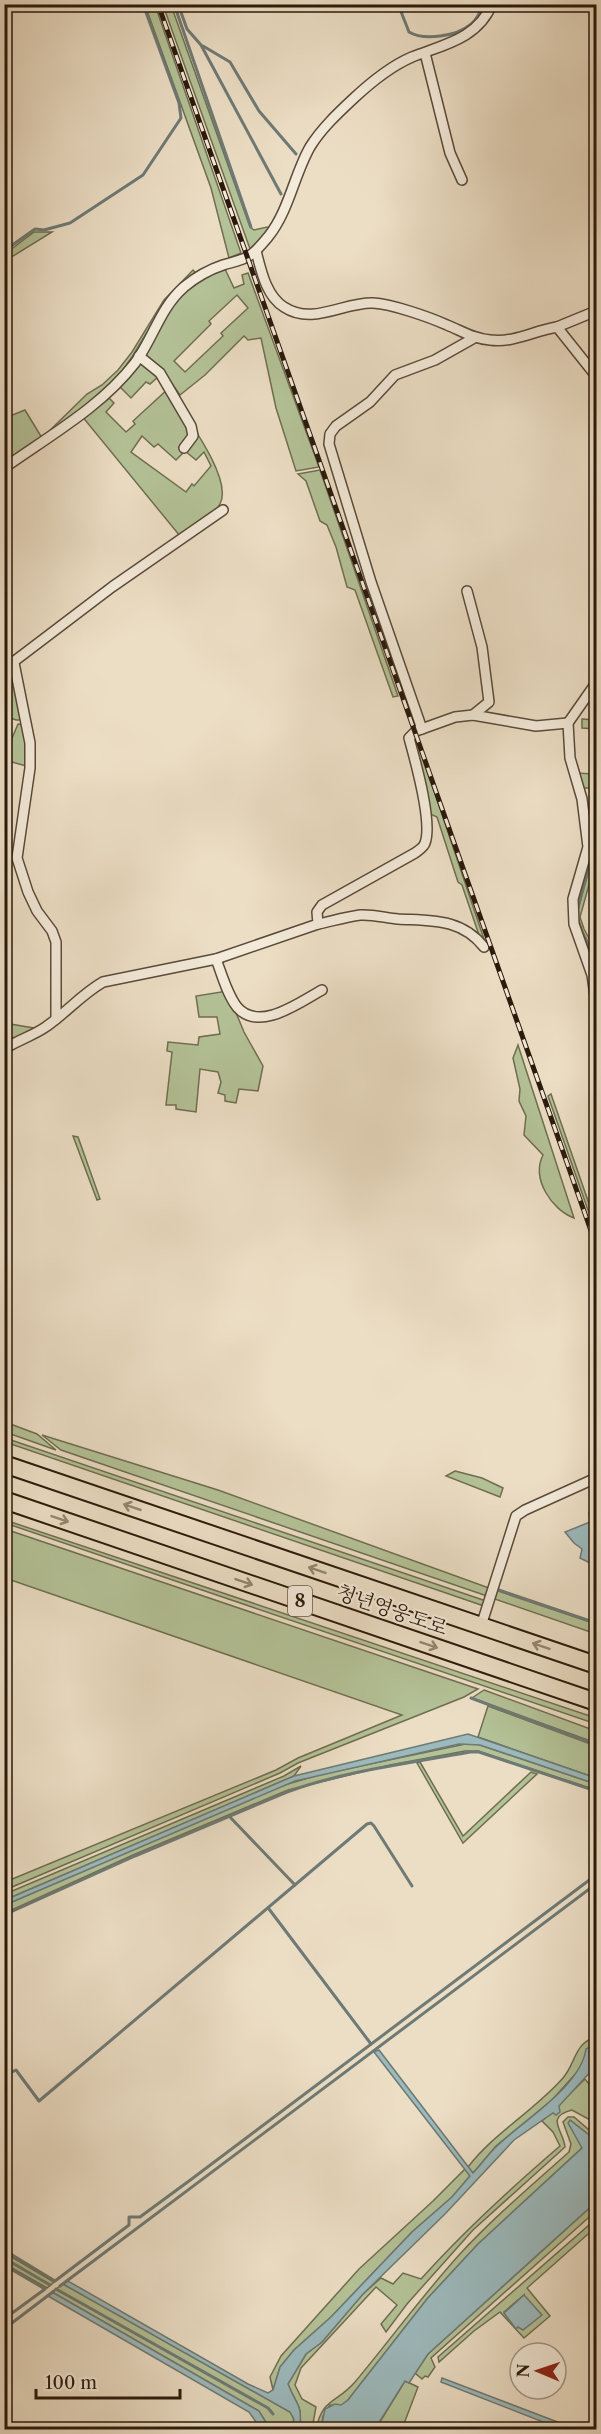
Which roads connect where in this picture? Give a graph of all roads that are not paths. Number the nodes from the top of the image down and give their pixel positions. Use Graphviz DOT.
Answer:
graph roads {
  1 [pos="492,4"];
  2 [pos="425,53"];
  3 [pos="462,180"];
  4 [pos="256,251"];
  5 [pos="597,311"];
  6 [pos="557,327"];
  7 [pos="474,338"];
  8 [pos="139,356"];
  9 [pos="597,376"];
  10 [pos="184,448"];
  11 [pos="4,468"];
  12 [pos="223,510"];
  13 [pos="467,591"];
  14 [pos="14,663"];
  15 [pos="4,669"];
  16 [pos="597,683"];
  17 [pos="473,715"];
  18 [pos="568,723"];
  19 [pos="422,729"];
  20 [pos="318,924"];
  21 [pos="484,947"];
  22 [pos="216,959"];
  23 [pos="322,990"];
  24 [pos="597,1003"];
  25 [pos="56,1019"];
  26 [pos="4,1049"];
  27 [pos="4,1464"];
  28 [pos="597,1478"];
  29 [pos="4,1500"];
  30 [pos="481,1626"];
  31 [pos="597,1665"];
  32 [pos="597,1702"];
  1 -- 2 [label="street"];
  2 -- 3 [label="street"];
  2 -- 4 [label="street"];
  4 -- 7 [label="street"];
  4 -- 8 [label="street"];
  5 -- 6 [label="street"];
  6 -- 7 [label="street"];
  6 -- 9 [label="street"];
  7 -- 19 [label="street"];
  8 -- 10 [label="street"];
  8 -- 11 [label="street"];
  12 -- 14 [label="street"];
  13 -- 17 [label="street"];
  14 -- 15 [label="street"];
  14 -- 25 [label="street"];
  16 -- 18 [label="street"];
  17 -- 18 [label="street"];
  17 -- 19 [label="street"];
  18 -- 24 [label="street"];
  19 -- 20 [label="street"];
  20 -- 21 [label="street"];
  20 -- 22 [label="street"];
  22 -- 23 [label="street"];
  22 -- 25 [label="street"];
  25 -- 26 [label="street"];
  30 -- 27 [label="highway, 청년영웅도로 / 8, one-way"];
  28 -- 30 [label="street"];
  29 -- 32 [label="highway, 청년영웅도로 / 8, one-way"];
  31 -- 30 [label="highway, 청년영웅도로 / 8, one-way"];
}
